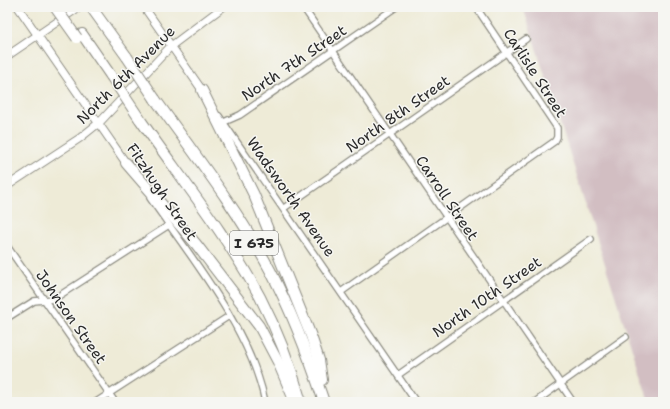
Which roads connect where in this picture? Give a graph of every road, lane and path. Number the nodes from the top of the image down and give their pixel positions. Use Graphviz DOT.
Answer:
graph roads {
  1 [pos="18,7"];
  2 [pos="56,7"];
  3 [pos="64,7"];
  4 [pos="79,7"];
  5 [pos="91,7"];
  6 [pos="100,7"];
  7 [pos="144,7"];
  8 [pos="223,7"];
  9 [pos="303,7"];
  10 [pos="396,7"];
  11 [pos="476,7"];
  12 [pos="103,19"];
  13 [pos="38,35"];
  14 [pos="80,36"];
  15 [pos="526,39"];
  16 [pos="171,46"];
  17 [pos="333,52"];
  18 [pos="507,52"];
  19 [pos="7,56"];
  20 [pos="202,90"];
  21 [pos="100,122"];
  22 [pos="224,122"];
  23 [pos="389,135"];
  24 [pos="126,163"];
  25 [pos="7,186"];
  26 [pos="284,208"];
  27 [pos="446,217"];
  28 [pos="169,225"];
  29 [pos="591,239"];
  30 [pos="7,246"];
  31 [pos="341,292"];
  32 [pos="44,300"];
  33 [pos="503,300"];
  34 [pos="229,316"];
  35 [pos="7,318"];
  36 [pos="626,337"];
  37 [pos="398,375"];
  38 [pos="561,384"];
  39 [pos="109,393"];
  40 [pos="96,402"];
  41 [pos="115,402"];
  42 [pos="265,402"];
  43 [pos="295,402"];
  44 [pos="301,402"];
  45 [pos="325,402"];
  46 [pos="416,402"];
  47 [pos="535,402"];
  48 [pos="574,402"];
  1 -- 13 [label="street, Fitzhugh Street"];
  2 -- 14 [label="highway, bridge"];
  3 -- 14 [label="highway, I 675"];
  4 -- 13 [label="street"];
  5 -- 12 [label="highway"];
  6 -- 12 [label="highway"];
  7 -- 16 [label="street, Wadsworth Avenue"];
  8 -- 16 [label="street, North 6th Avenue"];
  9 -- 17 [label="street, Carroll Street"];
  10 -- 17 [label="street, North 7th Street"];
  11 -- 18 [label="street, Carlisle Street"];
  12 -- 45 [label="highway, I 675, bridge"];
  13 -- 19 [label="street"];
  13 -- 21 [label="street, Fitzhugh Street"];
  14 -- 44 [label="highway, I 675, bridge"];
  15 -- 18 [label="street, North 8th Street"];
  16 -- 20 [label="street, Wadsworth Avenue"];
  16 -- 21 [label="street, North 6th Avenue"];
  17 -- 22 [label="street, North 7th Street"];
  17 -- 23 [label="street, Carroll Street"];
  18 -- 23 [label="street, North 8th Street"];
  18 -- 27 [label="street, Carlisle Street"];
  20 -- 22 [label="street, Wadsworth Avenue"];
  20 -- 45 [label="highway"];
  21 -- 24 [label="street, Fitzhugh Street"];
  21 -- 25 [label="street, North 6th Avenue"];
  22 -- 26 [label="street, Wadsworth Avenue"];
  23 -- 26 [label="street, North 8th Street"];
  23 -- 27 [label="street, Carroll Street"];
  24 -- 28 [label="street, Fitzhugh Street"];
  24 -- 43 [label="highway"];
  26 -- 31 [label="street, Wadsworth Avenue"];
  27 -- 31 [label="street"];
  27 -- 33 [label="street, Carroll Street"];
  28 -- 32 [label="street"];
  28 -- 34 [label="street, Fitzhugh Street"];
  29 -- 33 [label="street, North 10th Street"];
  30 -- 32 [label="street, Johnson Street"];
  31 -- 37 [label="street, Wadsworth Avenue"];
  32 -- 35 [label="street"];
  32 -- 39 [label="street, Johnson Street"];
  33 -- 37 [label="street, North 10th Street"];
  33 -- 38 [label="street, Carroll Street"];
  34 -- 39 [label="street"];
  34 -- 42 [label="street, Fitzhugh Street"];
  36 -- 38 [label="street"];
  37 -- 46 [label="street, Wadsworth Avenue"];
  38 -- 47 [label="street"];
  38 -- 48 [label="street, Carroll Street"];
  39 -- 40 [label="street"];
  39 -- 41 [label="street, Johnson Street"];
}
